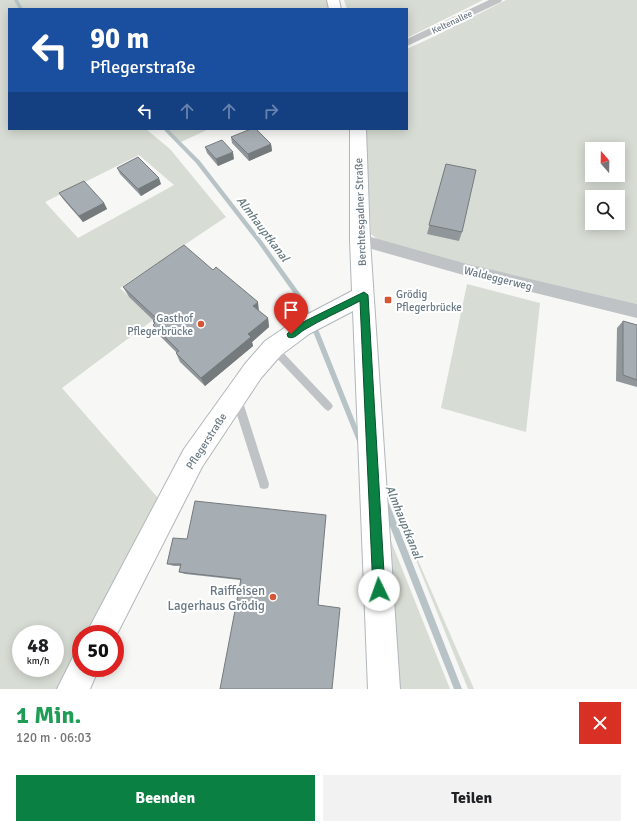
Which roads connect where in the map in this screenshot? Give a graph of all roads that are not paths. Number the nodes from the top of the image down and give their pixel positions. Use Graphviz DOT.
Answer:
graph roads {
  1 [pos="497,0"];
  2 [pos="408,43"];
  3 [pos="358,130"];
  4 [pos="360,240"];
  5 [pos="364,295"];
  6 [pos="637,311"];
  7 [pos="274,348"];
  8 [pos="236,395"];
  9 [pos="328,406"];
  10 [pos="264,484"];
  11 [pos="106,625"];
  12 [pos="79,677"];
  13 [pos="73,689"];
  14 [pos="384,689"];
  1 -- 2 [label="street, Keltenallee"];
  3 -- 4 [label="main road, Berchtesgadner Straße"];
  4 -- 5 [label="main road, Berchtesgadner Straße"];
  4 -- 6 [label="street, Waldeggerweg"];
  5 -- 7 [label="main road, Pflegerstraße"];
  5 -- 14 [label="main road, Berchtesgadner Straße"];
  7 -- 8 [label="main road, Pflegerstraße"];
  7 -- 9 [label="lane"];
  8 -- 10 [label="lane"];
  8 -- 11 [label="main road, Pflegerstraße"];
  12 -- 13 [label="main road"];
}
